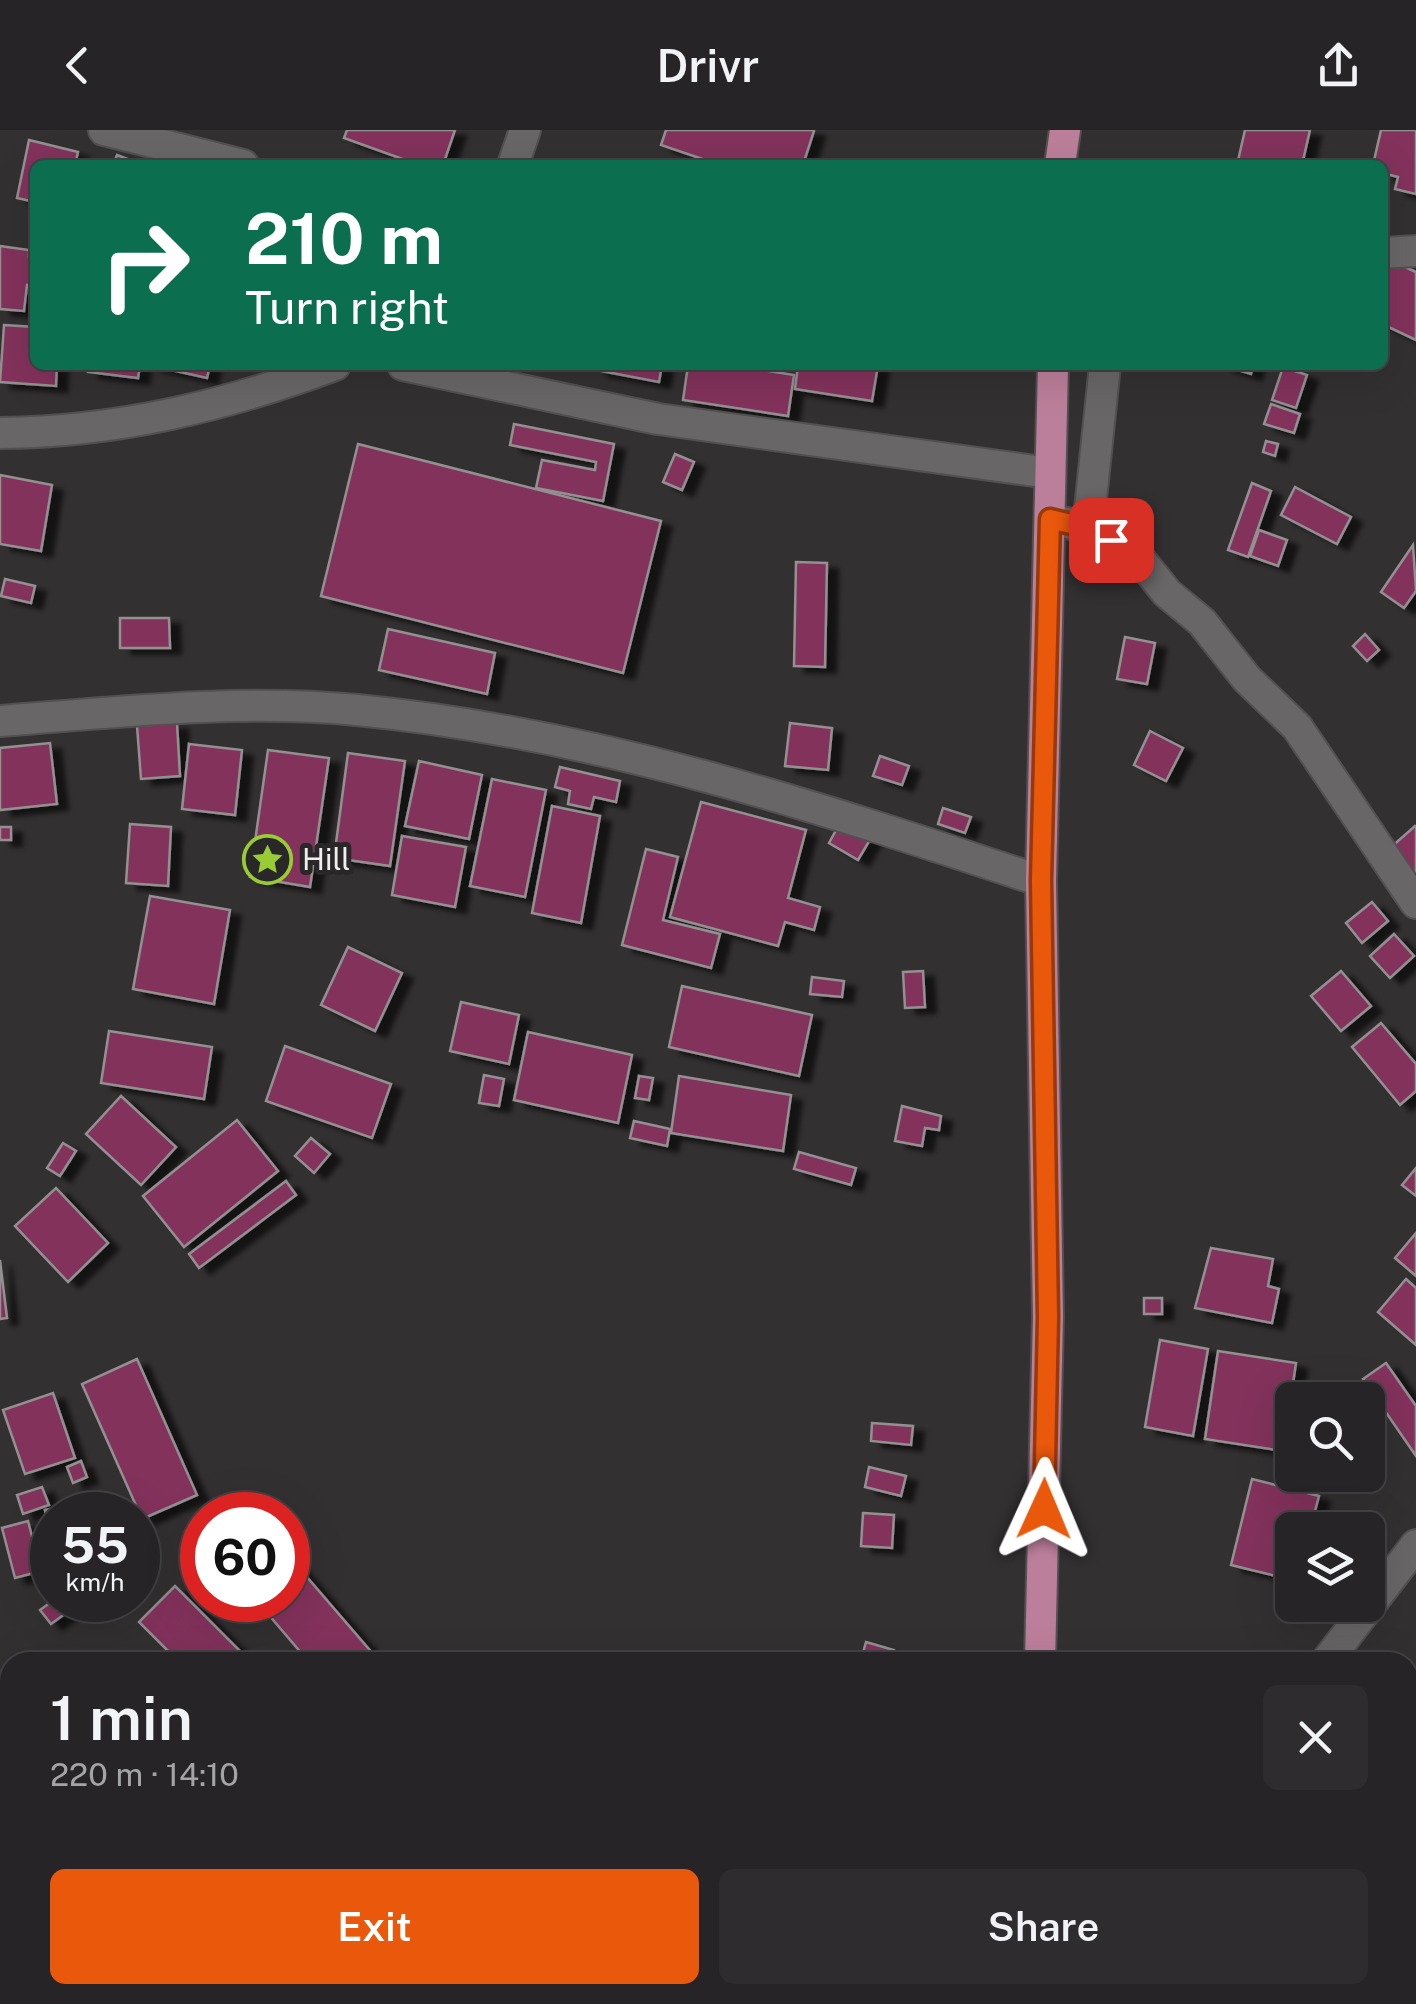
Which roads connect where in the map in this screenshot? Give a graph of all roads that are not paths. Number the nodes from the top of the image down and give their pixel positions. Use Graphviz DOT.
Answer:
graph roads {
  1 [pos="104,130"];
  2 [pos="525,130"];
  3 [pos="1065,130"];
  4 [pos="223,160"];
  5 [pos="515,160"];
  6 [pos="1061,160"];
  7 [pos="1416,250"];
  8 [pos="1388,253"];
  9 [pos="322,370"];
  10 [pos="427,370"];
  11 [pos="1053,370"];
  12 [pos="1104,370"];
  13 [pos="0,433"];
  14 [pos="1049,473"];
  15 [pos="1050,519"];
  16 [pos="1088,528"];
  17 [pos="0,721"];
  18 [pos="1041,880"];
  19 [pos="1416,903"];
  20 [pos="1416,1545"];
  21 [pos="1040,1652"];
  22 [pos="1334,1652"];
  1 -- 4 [label="street"];
  2 -- 5 [label="street"];
  3 -- 6 [label="main road"];
  7 -- 8 [label="street"];
  9 -- 13 [label="street"];
  10 -- 14 [label="street"];
  11 -- 14 [label="main road"];
  12 -- 16 [label="street"];
  14 -- 15 [label="main road"];
  15 -- 16 [label="street"];
  15 -- 18 [label="main road"];
  16 -- 19 [label="street"];
  17 -- 18 [label="street"];
  18 -- 21 [label="main road"];
  20 -- 22 [label="street"];
}
